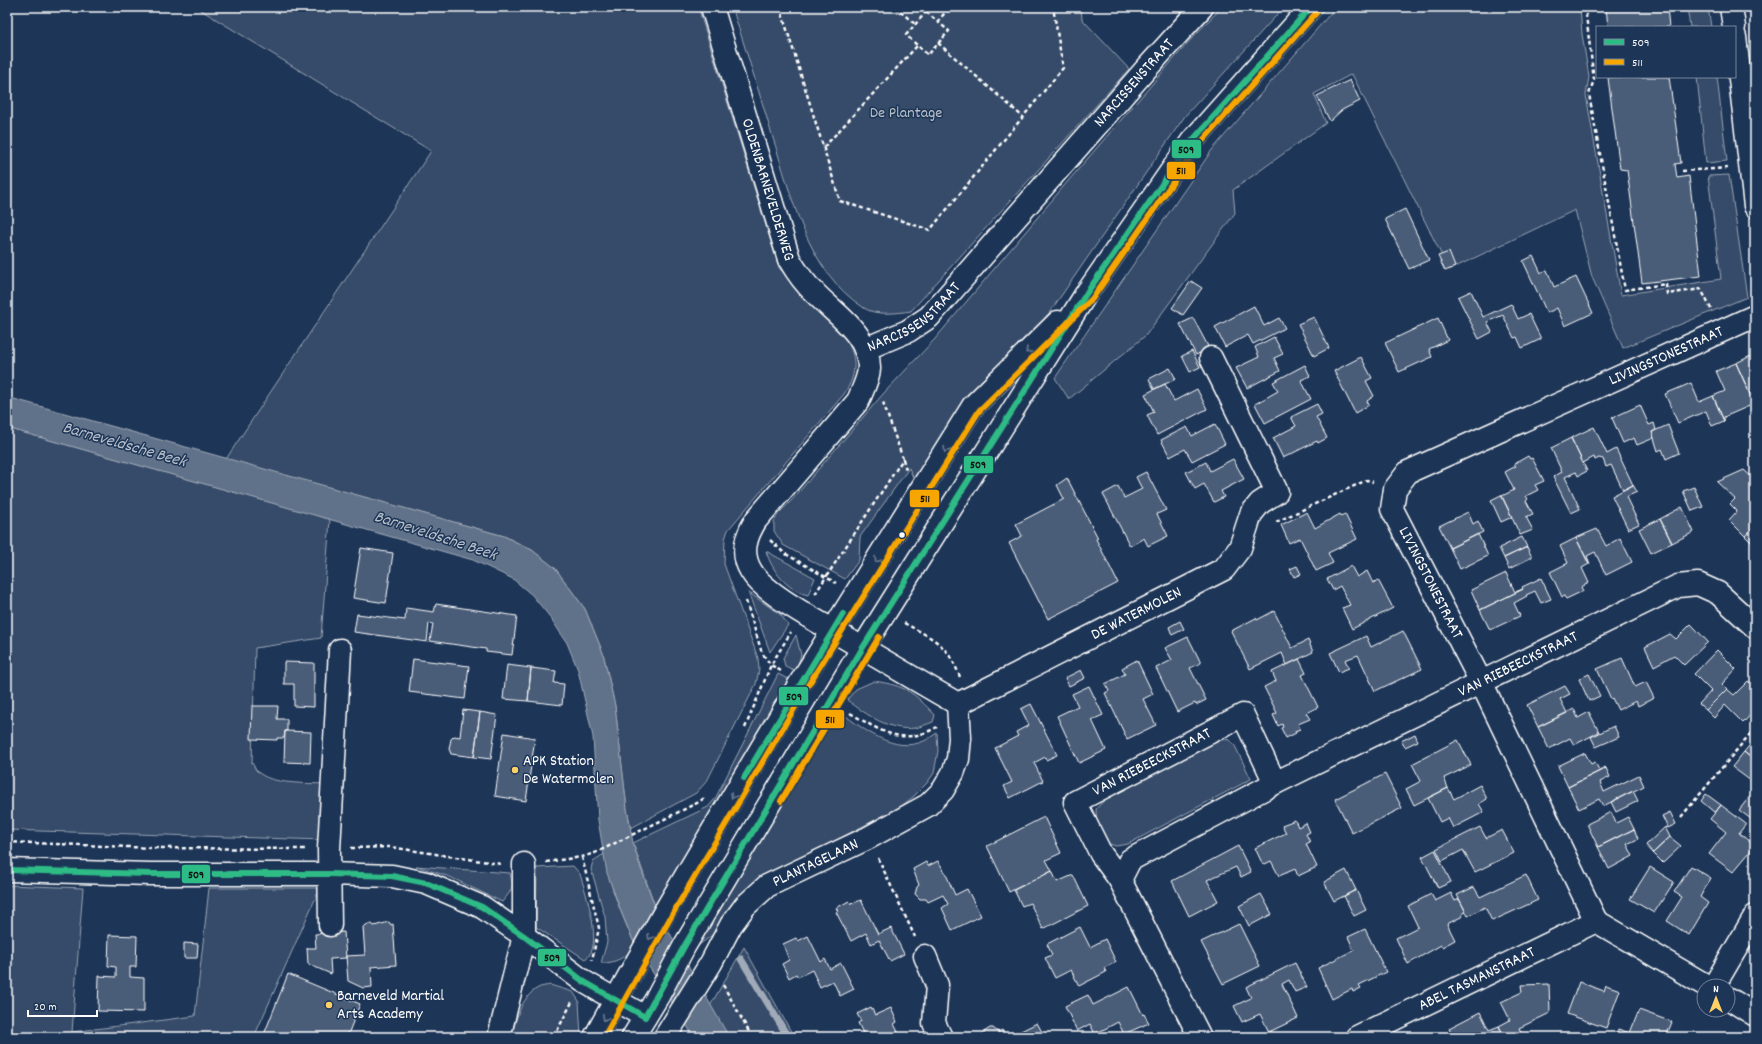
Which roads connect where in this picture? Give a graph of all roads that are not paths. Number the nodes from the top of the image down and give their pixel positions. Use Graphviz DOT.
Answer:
graph roads {
  1 [pos="712,7"];
  2 [pos="1202,7"];
  3 [pos="1311,7"];
  4 [pos="1731,7"];
  5 [pos="1734,26"];
  6 [pos="1736,46"];
  7 [pos="1755,206"];
  8 [pos="1086,294"];
  9 [pos="1755,316"];
  10 [pos="865,349"];
  11 [pos="1211,358"];
  12 [pos="1755,627"];
  13 [pos="832,630"];
  14 [pos="862,649"];
  15 [pos="340,650"];
  16 [pos="1481,682"];
  17 [pos="958,704"];
  18 [pos="1274,783"];
  19 [pos="524,864"];
  20 [pos="7,870"];
  21 [pos="329,874"];
  22 [pos="1120,880"];
  23 [pos="1755,916"];
  24 [pos="1596,921"];
  25 [pos="330,925"];
  26 [pos="524,936"];
  27 [pos="925,956"];
  28 [pos="1719,978"];
  29 [pos="1696,980"];
  30 [pos="616,999"];
  31 [pos="1736,1003"];
  32 [pos="1755,1015"];
  33 [pos="645,1017"];
  34 [pos="667,1035"];
  35 [pos="499,1037"];
  36 [pos="595,1037"];
  37 [pos="633,1037"];
  38 [pos="941,1037"];
  39 [pos="1200,1037"];
  40 [pos="1357,1037"];
  1 -- 10 [label="street, OLDENBARNEVELDERWEG"];
  2 -- 10 [label="street, NARCISSENSTRAAT"];
  3 -- 8 [label="street"];
  4 -- 5 [label="street"];
  6 -- 7 [label="street"];
  8 -- 13 [label="street, one-way"];
  8 -- 14 [label="street"];
  9 -- 16 [label="street, LIVINGSTONESTRAAT"];
  10 -- 13 [label="street, NARCISSENSTRAAT"];
  11 -- 17 [label="street, DE WATERMOLEN"];
  12 -- 16 [label="street, VAN RIEBEECKSTRAAT"];
  13 -- 14 [label="street"];
  13 -- 30 [label="street, one-way"];
  14 -- 17 [label="street"];
  14 -- 33 [label="street"];
  15 -- 21 [label="street"];
  16 -- 18 [label="street, VAN RIEBEECKSTRAAT"];
  16 -- 24 [label="street, LIVINGSTONESTRAAT"];
  17 -- 34 [label="street, PLANTAGELAAN"];
  18 -- 22 [label="street, VAN RIEBEECKSTRAAT"];
  18 -- 22 [label="street, VAN RIEBEECKSTRAAT"];
  19 -- 26 [label="street"];
  20 -- 21 [label="street"];
  21 -- 25 [label="street"];
  21 -- 26 [label="street"];
  22 -- 39 [label="street, VAN RIEBEECKSTRAAT"];
  23 -- 28 [label="street"];
  24 -- 29 [label="street"];
  24 -- 40 [label="street, ABEL TASMANSTRAAT"];
  26 -- 30 [label="street"];
  26 -- 35 [label="street"];
  27 -- 38 [label="street"];
  30 -- 33 [label="street"];
  30 -- 36 [label="street, one-way"];
  31 -- 32 [label="street"];
  33 -- 37 [label="street"];
}
